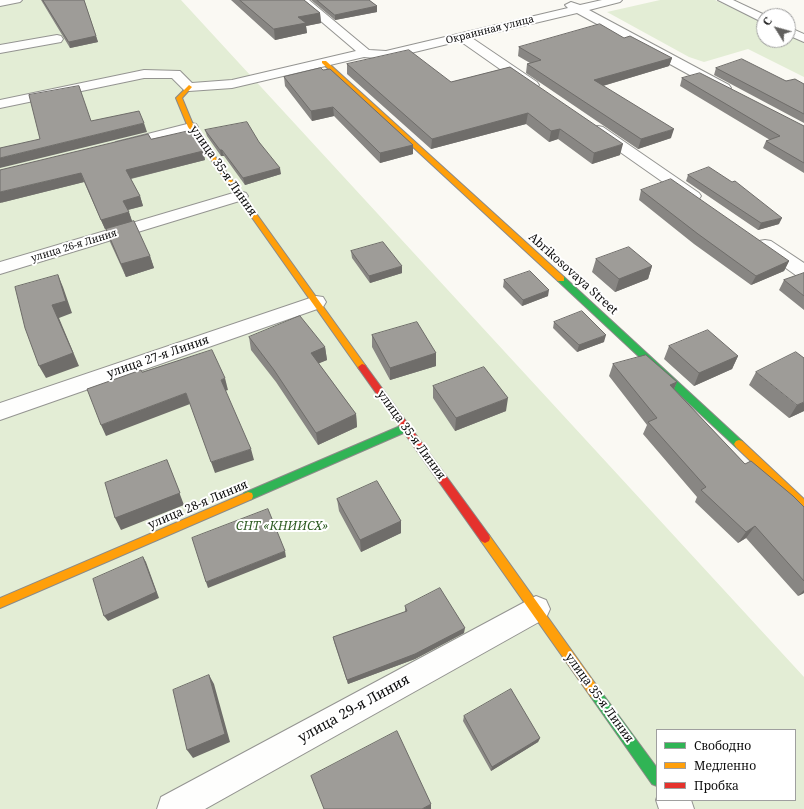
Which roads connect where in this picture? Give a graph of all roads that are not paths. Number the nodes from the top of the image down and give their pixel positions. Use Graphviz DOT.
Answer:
graph roads {
  1 [pos="16,0"];
  2 [pos="302,0"];
  3 [pos="561,0"];
  4 [pos="616,0"];
  5 [pos="724,0"];
  6 [pos="0,3"];
  7 [pos="578,9"];
  8 [pos="756,15"];
  9 [pos="462,37"];
  10 [pos="57,39"];
  11 [pos="0,49"];
  12 [pos="365,53"];
  13 [pos="324,62"];
  14 [pos="189,87"];
  15 [pos="541,91"];
  16 [pos="735,94"];
  17 [pos="0,104"];
  18 [pos="587,123"];
  19 [pos="191,127"];
  20 [pos="107,148"];
  21 [pos="240,196"];
  22 [pos="705,204"];
  23 [pos="751,236"];
  24 [pos="0,268"];
  25 [pos="804,272"];
  26 [pos="316,302"];
  27 [pos="0,412"];
  28 [pos="405,428"];
  29 [pos="804,505"];
  30 [pos="0,604"];
  31 [pos="536,609"];
  32 [pos="656,778"];
  33 [pos="173,809"];
  1 -- 6 [label="street"];
  2 -- 12 [label="street"];
  3 -- 7 [label="street"];
  4 -- 7 [label="street, Окраинная улица"];
  5 -- 8 [label="street"];
  7 -- 9 [label="street, Окраинная улица"];
  7 -- 16 [label="street"];
  9 -- 12 [label="street, Окраинная улица"];
  9 -- 15 [label="street"];
  10 -- 11 [label="street"];
  12 -- 13 [label="street, Окраинная улица"];
  13 -- 14 [label="street, Окраинная улица"];
  13 -- 29 [label="street, Abrikosovaya Street"];
  14 -- 17 [label="street"];
  14 -- 19 [label="street, улица 35-я Линия"];
  18 -- 22 [label="street"];
  19 -- 20 [label="street"];
  19 -- 21 [label="street, улица 35-я Линия"];
  21 -- 24 [label="street, улица 26-я Линия"];
  21 -- 26 [label="street, улица 35-я Линия"];
  23 -- 25 [label="street"];
  26 -- 27 [label="street, улица 27-я Линия"];
  26 -- 28 [label="street, улица 35-я Линия"];
  28 -- 30 [label="street, улица 28-я Линия"];
  28 -- 31 [label="street, улица 35-я Линия"];
  31 -- 32 [label="street, улица 35-я Линия"];
  31 -- 33 [label="street, улица 29-я Линия"];
}
